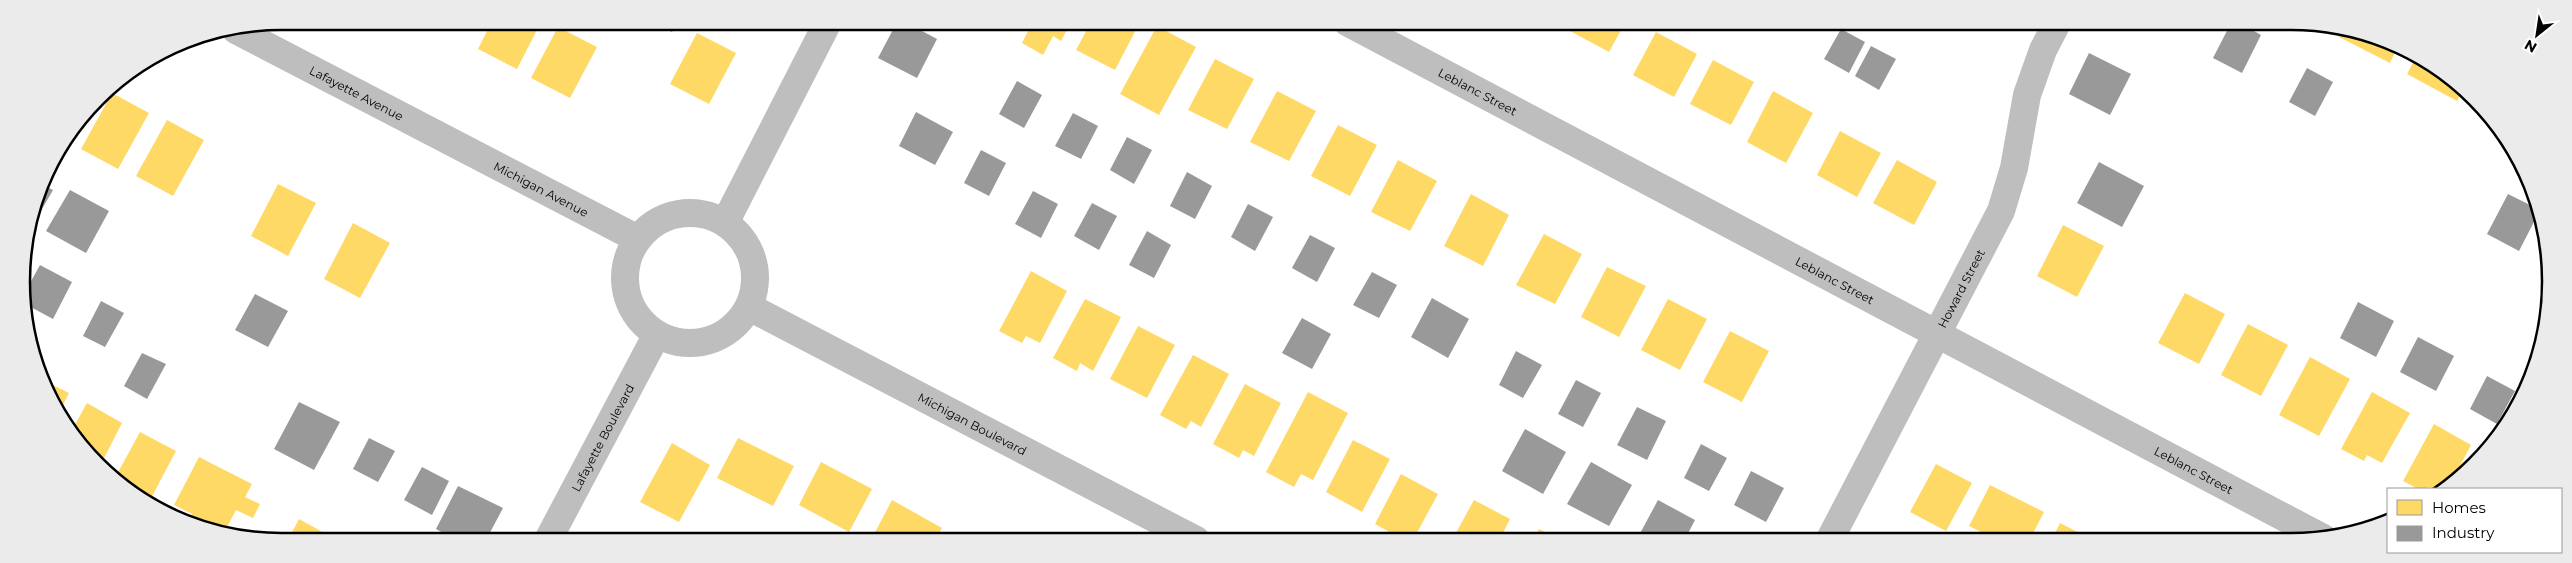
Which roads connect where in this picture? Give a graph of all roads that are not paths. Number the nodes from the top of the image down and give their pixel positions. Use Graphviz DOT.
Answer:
graph roads {
  1 [pos="824,30"];
  2 [pos="1362,30"];
  3 [pos="2053,30"];
  4 [pos="242,33"];
  5 [pos="444,140"];
  6 [pos="725,223"];
  7 [pos="638,238"];
  8 [pos="749,307"];
  9 [pos="657,334"];
  10 [pos="1938,334"];
  11 [pos="2311,532"];
  12 [pos="552,533"];
  13 [pos="1183,533"];
  14 [pos="1833,533"];
  1 -- 6 [label="street"];
  2 -- 10 [label="street, Leblanc Street"];
  3 -- 10 [label="street, Howard Street"];
  4 -- 5 [label="street, Lafayette Avenue"];
  5 -- 7 [label="street, Michigan Avenue"];
  6 -- 7 [label="street"];
  6 -- 8 [label="street"];
  7 -- 9 [label="street"];
  8 -- 9 [label="street"];
  8 -- 13 [label="street, Michigan Boulevard"];
  9 -- 12 [label="street, Lafayette Boulevard"];
  10 -- 11 [label="street, Leblanc Street"];
  10 -- 14 [label="street, Howard Street"];
}
